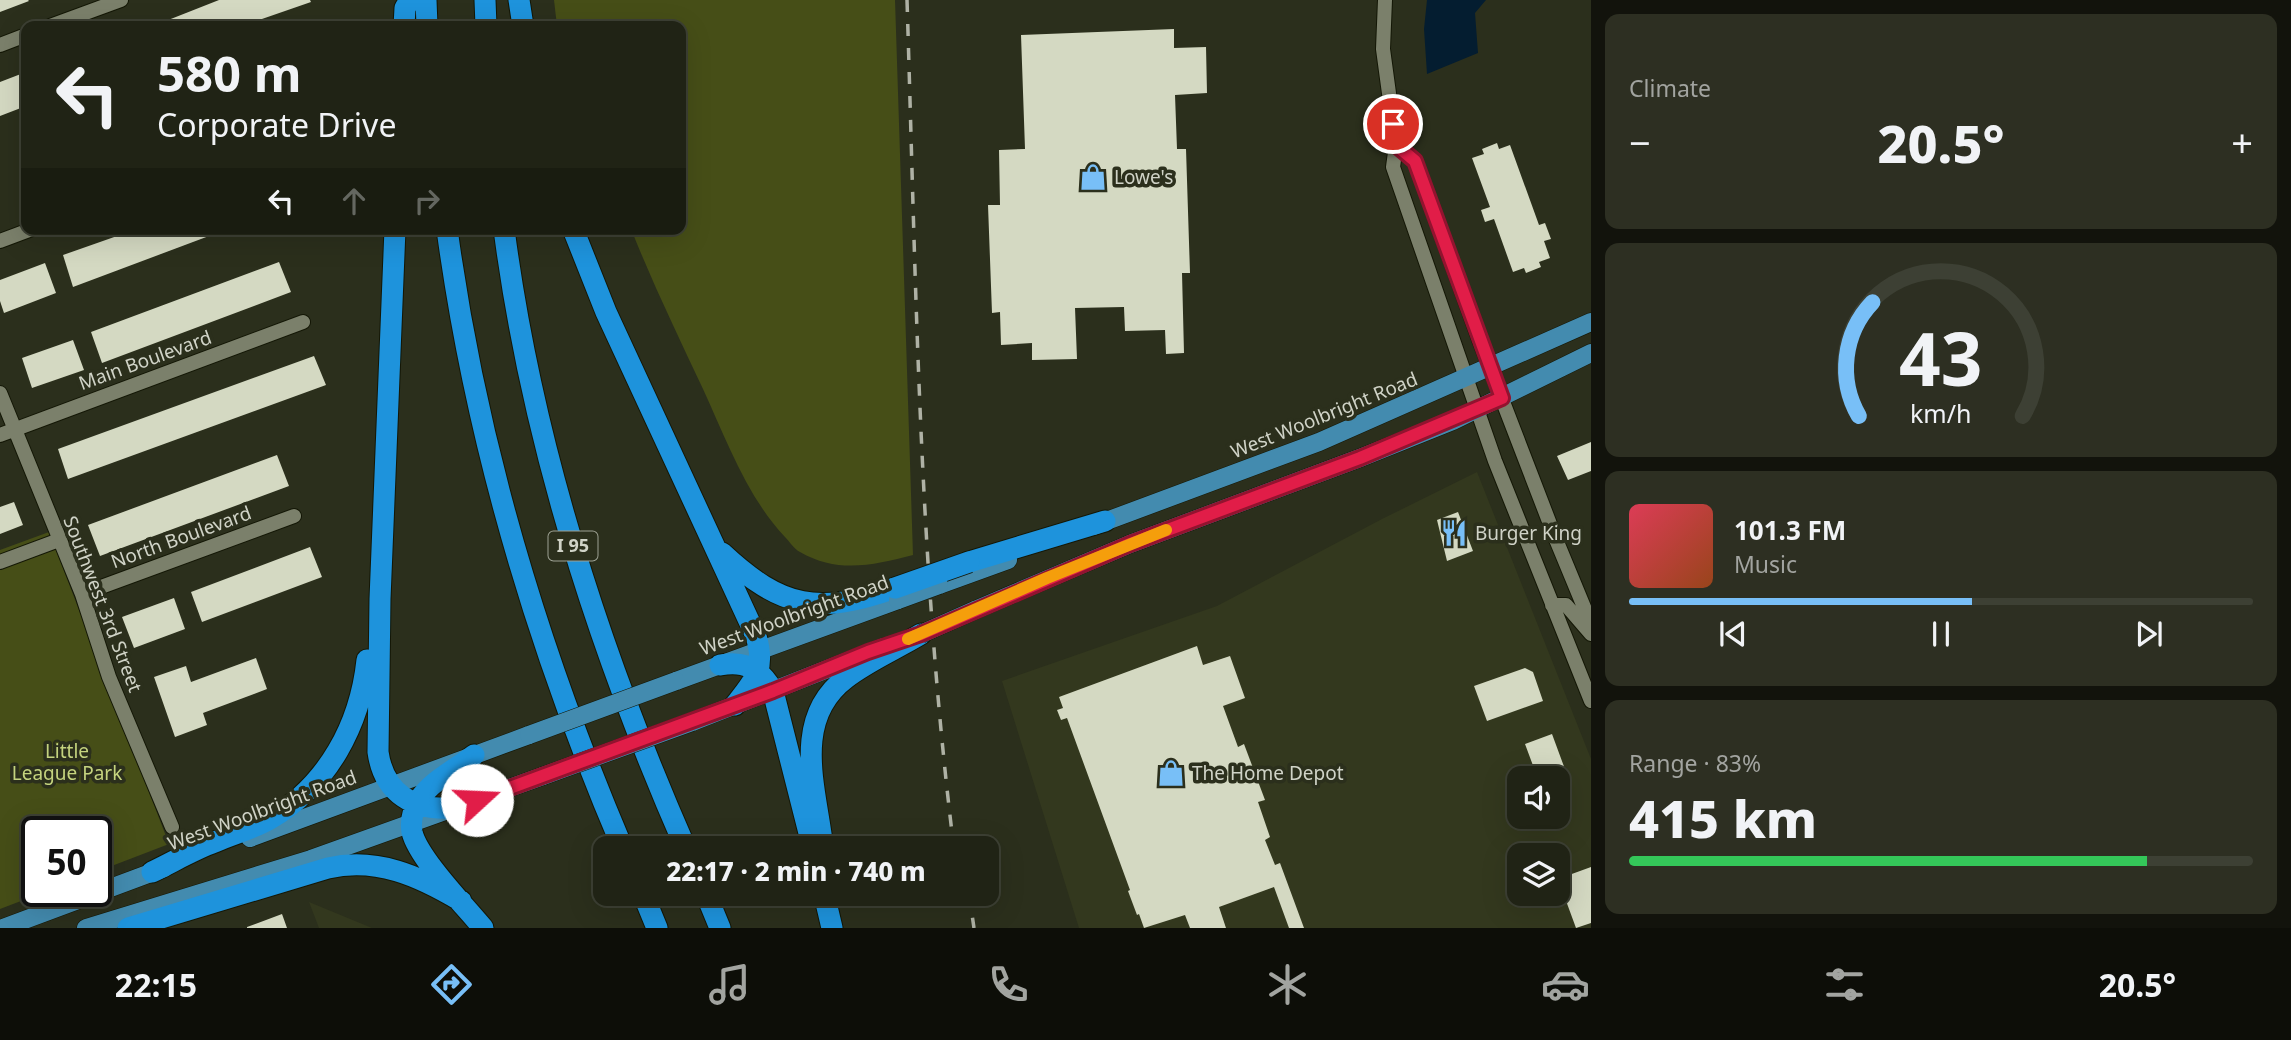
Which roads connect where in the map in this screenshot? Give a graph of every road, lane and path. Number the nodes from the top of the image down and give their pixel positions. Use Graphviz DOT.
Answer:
graph roads {
  1 [pos="121,0"];
  2 [pos="410,0"];
  3 [pos="426,0"];
  4 [pos="485,0"];
  5 [pos="519,0"];
  6 [pos="1385,0"];
  7 [pos="64,21"];
  8 [pos="404,21"];
  9 [pos="427,21"];
  10 [pos="486,21"];
  11 [pos="522,21"];
  12 [pos="21,37"];
  13 [pos="0,45"];
  14 [pos="1396,145"];
  15 [pos="21,233"];
  16 [pos="395,235"];
  17 [pos="448,235"];
  18 [pos="505,235"];
  19 [pos="575,235"];
  20 [pos="0,241"];
  21 [pos="303,322"];
  22 [pos="1591,322"];
  23 [pos="1591,353"];
  24 [pos="1490,368"];
  25 [pos="1467,378"];
  26 [pos="0,393"];
  27 [pos="1502,398"];
  28 [pos="1478,410"];
  29 [pos="7,432"];
  30 [pos="295,516"];
  31 [pos="1105,521"];
  32 [pos="59,540"];
  33 [pos="715,548"];
  34 [pos="0,562"];
  35 [pos="82,594"];
  36 [pos="896,594"];
  37 [pos="380,600"];
  38 [pos="1552,605"];
  39 [pos="1591,624"];
  40 [pos="921,634"];
  41 [pos="1591,634"];
  42 [pos="898,645"];
  43 [pos="760,650"];
  44 [pos="720,665"];
  45 [pos="759,672"];
  46 [pos="773,691"];
  47 [pos="1591,701"];
  48 [pos="735,705"];
  49 [pos="474,755"];
  50 [pos="392,785"];
  51 [pos="454,808"];
  52 [pos="414,814"];
  53 [pos="172,827"];
  54 [pos="619,836"];
  55 [pos="681,836"];
  56 [pos="810,836"];
  57 [pos="821,836"];
  58 [pos="152,872"];
  59 [pos="461,901"];
  60 [pos="648,906"];
  61 [pos="711,906"];
  62 [pos="828,906"];
  63 [pos="3,928"];
  64 [pos="86,928"];
  65 [pos="128,928"];
  66 [pos="483,928"];
  67 [pos="657,928"];
  68 [pos="720,928"];
  69 [pos="833,928"];
  1 -- 7 [label="street"];
  2 -- 8 [label="highway"];
  3 -- 9 [label="highway"];
  4 -- 10 [label="highway"];
  5 -- 11 [label="highway"];
  6 -- 14 [label="street"];
  12 -- 13 [label="street"];
  14 -- 24 [label="street"];
  14 -- 25 [label="street"];
  15 -- 20 [label="street"];
  16 -- 37 [label="highway"];
  17 -- 54 [label="highway"];
  18 -- 55 [label="highway, I 95"];
  19 -- 33 [label="highway"];
  21 -- 29 [label="street, Main Boulevard"];
  22 -- 24 [label="main road, West Woolbright Road"];
  23 -- 27 [label="main road"];
  24 -- 25 [label="main road, West Woolbright Road"];
  24 -- 27 [label="street"];
  25 -- 28 [label="street"];
  25 -- 31 [label="main road, West Woolbright Road"];
  26 -- 29 [label="street, Southwest 3rd Street"];
  27 -- 28 [label="main road"];
  27 -- 39 [label="street"];
  28 -- 38 [label="street"];
  28 -- 40 [label="main road, bridge"];
  29 -- 32 [label="street, Southwest 3rd Street"];
  30 -- 35 [label="street, North Boulevard"];
  31 -- 36 [label="highway, bridge"];
  32 -- 34 [label="street"];
  32 -- 35 [label="street, Southwest 3rd Street"];
  33 -- 36 [label="highway"];
  33 -- 43 [label="highway"];
  35 -- 53 [label="street, Southwest 3rd Street"];
  36 -- 43 [label="main road, West Woolbright Road"];
  37 -- 50 [label="highway"];
  37 -- 58 [label="highway"];
  38 -- 41 [label="street"];
  38 -- 47 [label="street"];
  40 -- 42 [label="highway"];
  42 -- 46 [label="main road"];
  42 -- 57 [label="highway"];
  43 -- 44 [label="main road, West Woolbright Road"];
  43 -- 45 [label="highway"];
  44 -- 45 [label="highway"];
  44 -- 49 [label="main road, West Woolbright Road, bridge"];
  45 -- 46 [label="highway"];
  45 -- 48 [label="highway"];
  46 -- 48 [label="main road"];
  46 -- 56 [label="highway"];
  48 -- 51 [label="main road, bridge"];
  49 -- 50 [label="main road, West Woolbright Road"];
  49 -- 52 [label="highway"];
  50 -- 52 [label="highway"];
  50 -- 58 [label="main road, West Woolbright Road"];
  51 -- 52 [label="highway"];
  52 -- 59 [label="highway"];
  52 -- 64 [label="main road"];
  58 -- 63 [label="main road, West Woolbright Road"];
  59 -- 65 [label="highway"];
  59 -- 66 [label="highway"];
  60 -- 67 [label="highway"];
  61 -- 68 [label="highway"];
  62 -- 69 [label="highway"];
}
